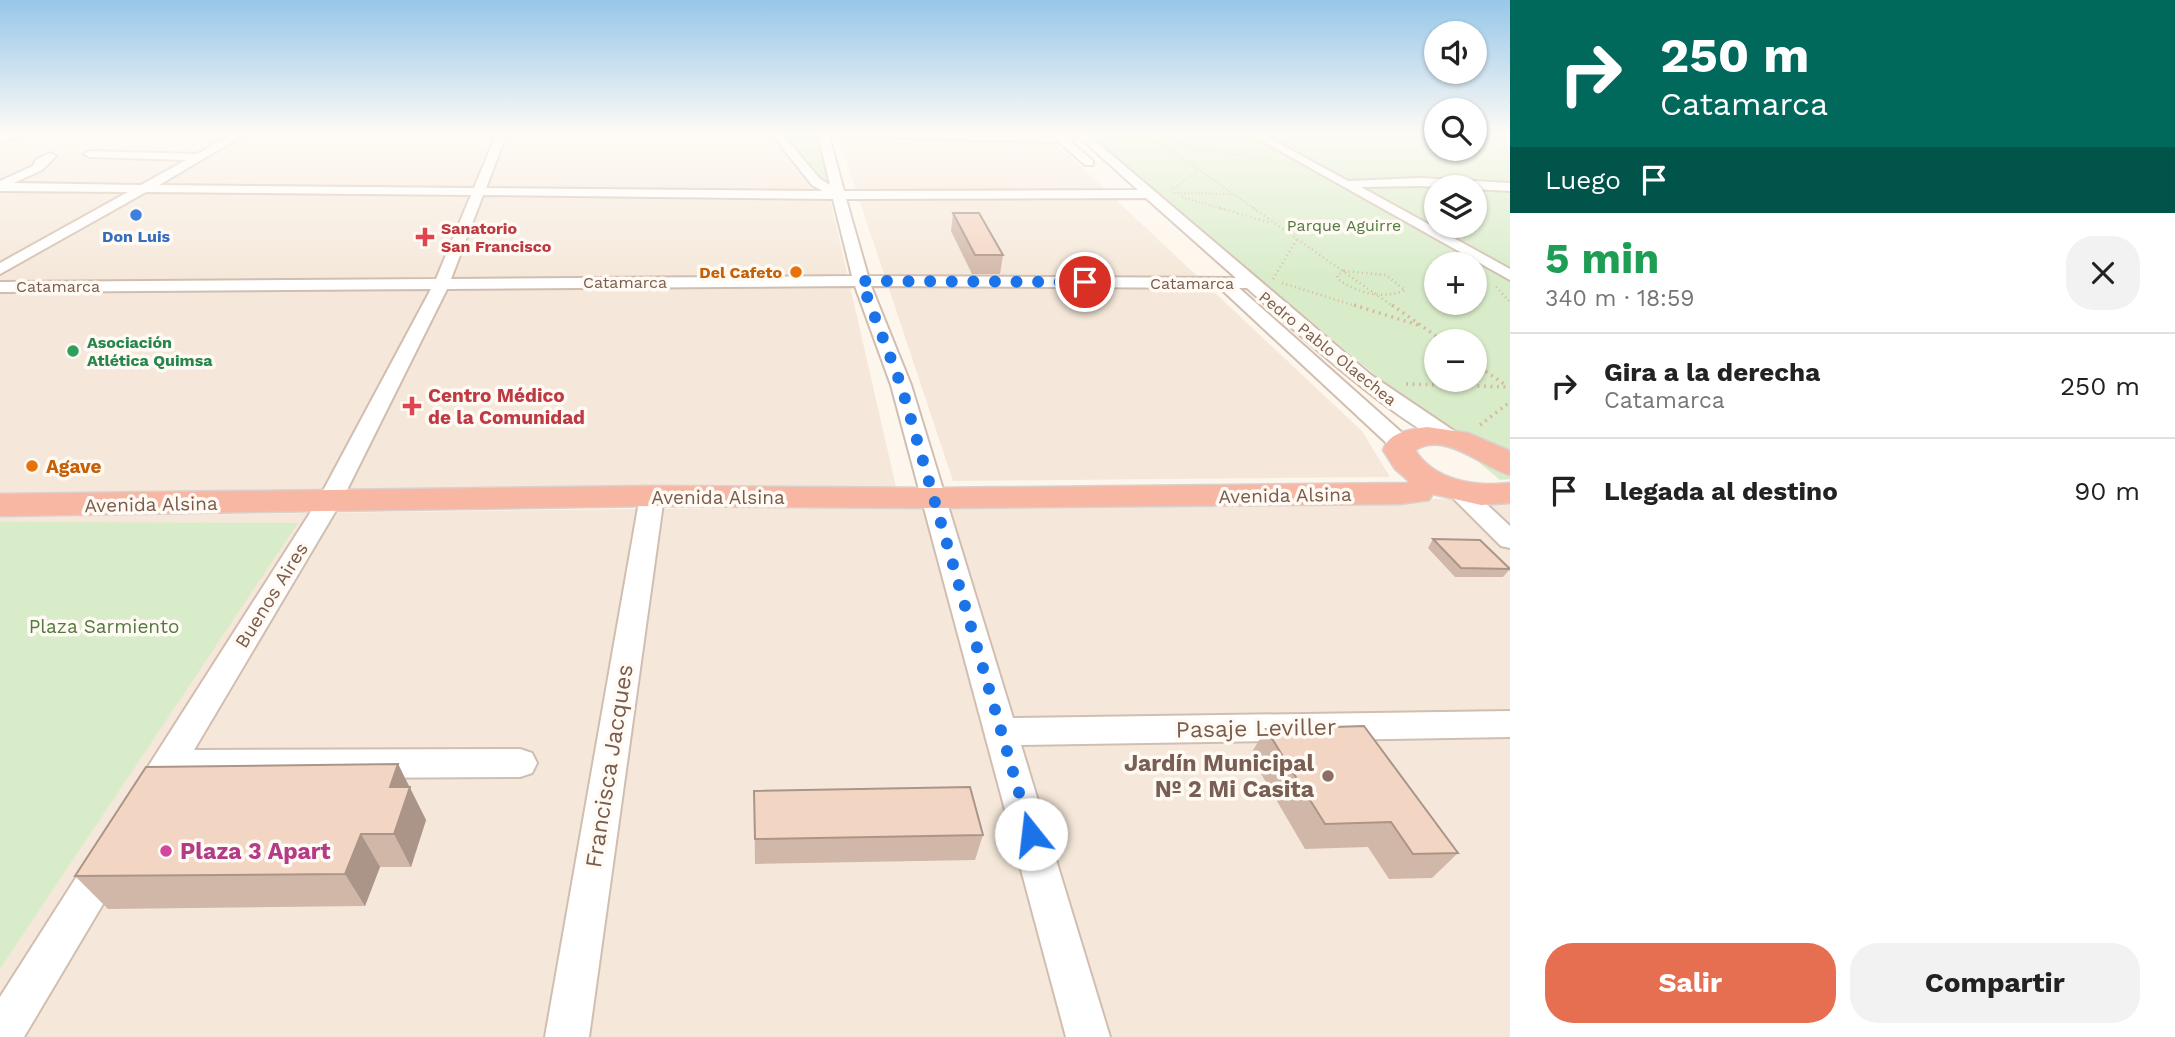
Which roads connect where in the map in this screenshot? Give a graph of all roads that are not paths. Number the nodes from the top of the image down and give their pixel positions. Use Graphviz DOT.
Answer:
graph roads {
  1 [pos="159,181"];
  2 [pos="482,181"];
  3 [pos="816,181"];
  4 [pos="835,181"];
  5 [pos="1110,181"];
  6 [pos="1135,181"];
  7 [pos="1344,181"];
  8 [pos="1404,181"];
  9 [pos="1418,181"];
  10 [pos="1349,184"];
  11 [pos="0,186"];
  12 [pos="1510,187"];
  13 [pos="144,190"];
  14 [pos="478,192"];
  15 [pos="1124,194"];
  16 [pos="1149,194"];
  17 [pos="838,195"];
  18 [pos="1144,212"];
  19 [pos="1205,265"];
  20 [pos="0,269"];
  21 [pos="1510,275"];
  22 [pos="861,281"];
  23 [pos="442,283"];
  24 [pos="1225,283"];
  25 [pos="1250,283"];
  26 [pos="0,287"];
  27 [pos="1401,444"];
  28 [pos="1499,470"];
  29 [pos="1443,484"];
  30 [pos="652,496"];
  31 [pos="935,498"];
  32 [pos="329,502"];
  33 [pos="0,505"];
  34 [pos="1510,540"];
  35 [pos="1510,724"];
  36 [pos="1002,732"];
  37 [pos="520,763"];
  38 [pos="167,765"];
  39 [pos="0,1037"];
  40 [pos="567,1037"];
  41 [pos="1088,1037"];
  1 -- 13 [label="street"];
  2 -- 14 [label="street, Buenos Aires"];
  3 -- 17 [label="street"];
  4 -- 17 [label="street"];
  5 -- 15 [label="street"];
  6 -- 16 [label="street, Pedro Pablo Olaechea"];
  7 -- 10 [label="street"];
  8 -- 10 [label="street"];
  9 -- 12 [label="street"];
  10 -- 21 [label="street"];
  11 -- 13 [label="street"];
  13 -- 14 [label="street"];
  13 -- 20 [label="street"];
  14 -- 17 [label="street"];
  14 -- 23 [label="street, Buenos Aires"];
  15 -- 16 [label="street"];
  15 -- 17 [label="street"];
  15 -- 18 [label="street"];
  16 -- 25 [label="street, Pedro Pablo Olaechea"];
  17 -- 22 [label="street"];
  19 -- 24 [label="street, Pedro Pablo Olaechea"];
  22 -- 23 [label="street, Catamarca"];
  22 -- 24 [label="street, Catamarca"];
  22 -- 31 [label="street"];
  23 -- 26 [label="street, Catamarca"];
  23 -- 32 [label="street, Buenos Aires"];
  24 -- 25 [label="street, Catamarca"];
  24 -- 27 [label="street, Pedro Pablo Olaechea"];
  25 -- 28 [label="street, Pedro Pablo Olaechea"];
  27 -- 28 [label="highway"];
  27 -- 29 [label="highway"];
  28 -- 29 [label="highway"];
  29 -- 31 [label="highway, Avenida Alsina"];
  29 -- 34 [label="street"];
  30 -- 31 [label="highway, Avenida Alsina"];
  30 -- 32 [label="highway, Avenida Alsina"];
  30 -- 40 [label="street, Francisca Jacques"];
  31 -- 36 [label="street"];
  32 -- 33 [label="highway, Avenida Alsina"];
  32 -- 38 [label="street, Buenos Aires"];
  35 -- 36 [label="street, Pasaje Leviller"];
  36 -- 41 [label="street"];
  37 -- 38 [label="street"];
  38 -- 39 [label="street, Buenos Aires"];
}
